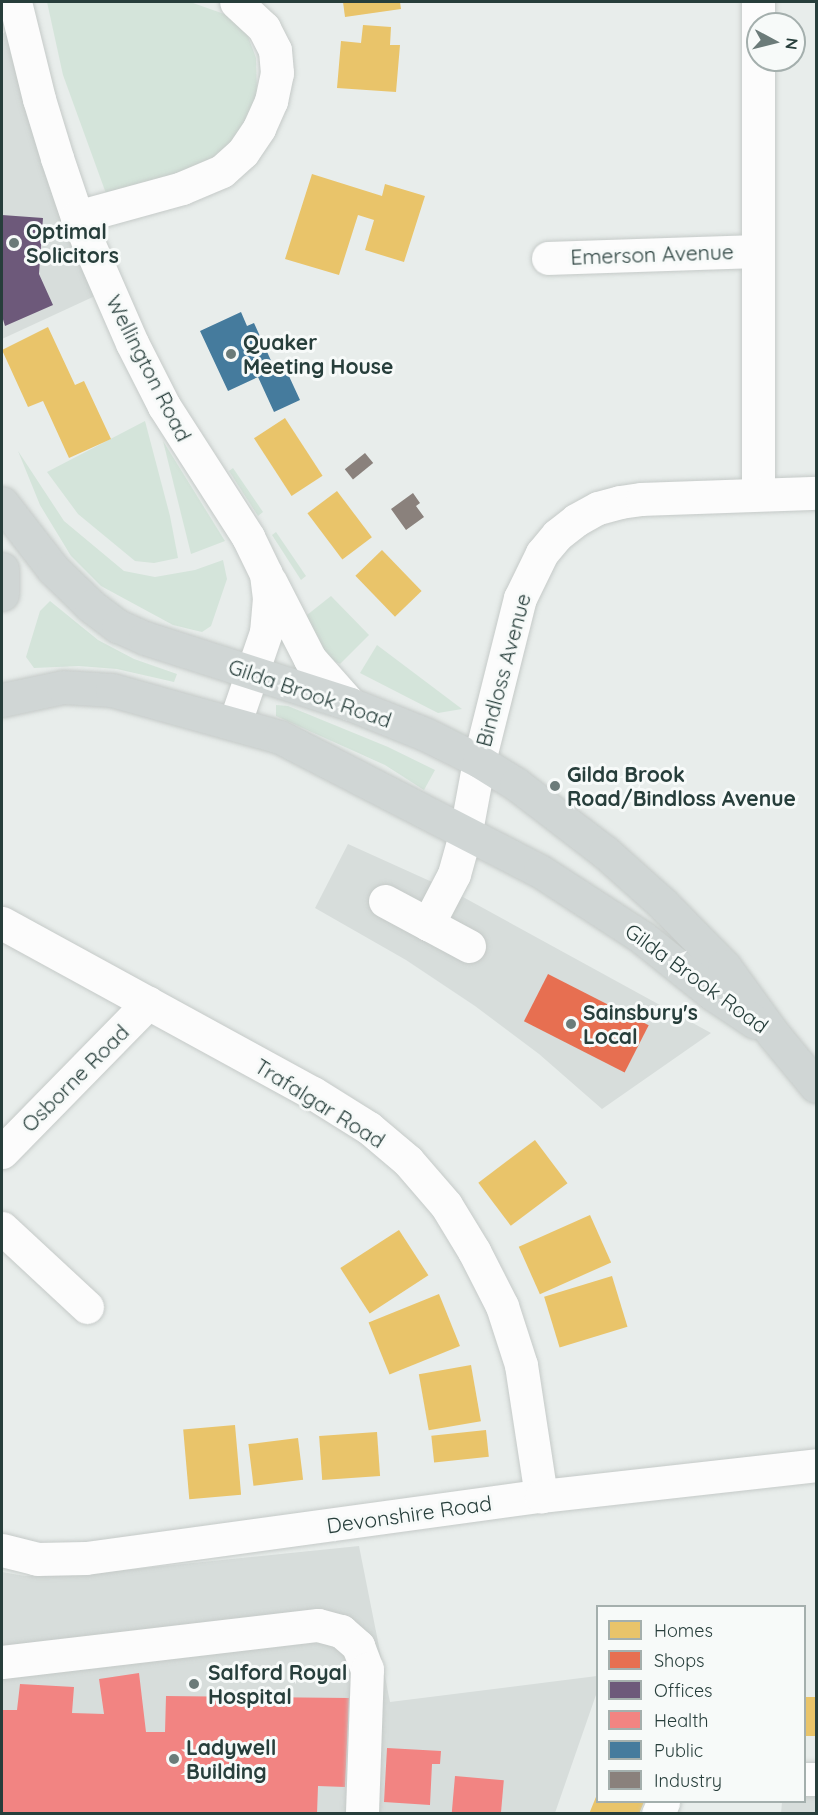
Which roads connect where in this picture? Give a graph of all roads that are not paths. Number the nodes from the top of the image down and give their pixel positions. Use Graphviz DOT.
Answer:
graph roads {
  1 [pos="15,2"];
  2 [pos="758,2"];
  3 [pos="241,3"];
  4 [pos="77,217"];
  5 [pos="756,251"];
  6 [pos="548,258"];
  7 [pos="816,493"];
  8 [pos="758,494"];
  9 [pos="2,502"];
  10 [pos="2,569"];
  11 [pos="266,574"];
  12 [pos="2,594"];
  13 [pos="253,672"];
  14 [pos="2,700"];
  15 [pos="350,704"];
  16 [pos="235,722"];
  17 [pos="479,761"];
  18 [pos="466,831"];
  19 [pos="385,901"];
  20 [pos="2,923"];
  21 [pos="428,924"];
  22 [pos="469,946"];
  23 [pos="148,1003"];
  24 [pos="774,1035"];
  25 [pos="816,1086"];
  26 [pos="2,1152"];
  27 [pos="2,1228"];
  28 [pos="87,1307"];
  29 [pos="816,1465"];
  30 [pos="541,1496"];
  31 [pos="2,1550"];
  32 [pos="2,1662"];
  33 [pos="362,1814"];
  1 -- 4 [label="street, Wellington Road"];
  2 -- 5 [label="street"];
  3 -- 4 [label="street"];
  4 -- 11 [label="street, Wellington Road"];
  5 -- 6 [label="street, Emerson Avenue"];
  5 -- 8 [label="street"];
  7 -- 8 [label="street, Bindloss Avenue"];
  8 -- 17 [label="street, Bindloss Avenue"];
  9 -- 13 [label="main road, Gilda Brook Road"];
  10 -- 12 [label="main road"];
  11 -- 13 [label="street, Wellington Road"];
  11 -- 15 [label="street"];
  13 -- 15 [label="main road, Gilda Brook Road"];
  13 -- 16 [label="street, Wellington Road"];
  14 -- 16 [label="main road, Gilda Brook Road"];
  15 -- 17 [label="main road, Gilda Brook Road"];
  16 -- 18 [label="main road, Gilda Brook Road"];
  17 -- 18 [label="street, Bindloss Avenue"];
  17 -- 24 [label="main road, Gilda Brook Road"];
  18 -- 21 [label="street, Bindloss Avenue"];
  18 -- 24 [label="main road, Gilda Brook Road"];
  19 -- 21 [label="street"];
  20 -- 23 [label="street, Trafalgar Road"];
  21 -- 22 [label="street"];
  23 -- 26 [label="street, Osborne Road"];
  23 -- 30 [label="street, Trafalgar Road"];
  24 -- 25 [label="main road"];
  27 -- 28 [label="street"];
  29 -- 30 [label="street, Devonshire Road"];
  30 -- 31 [label="street, Devonshire Road"];
  32 -- 33 [label="street"];
}
